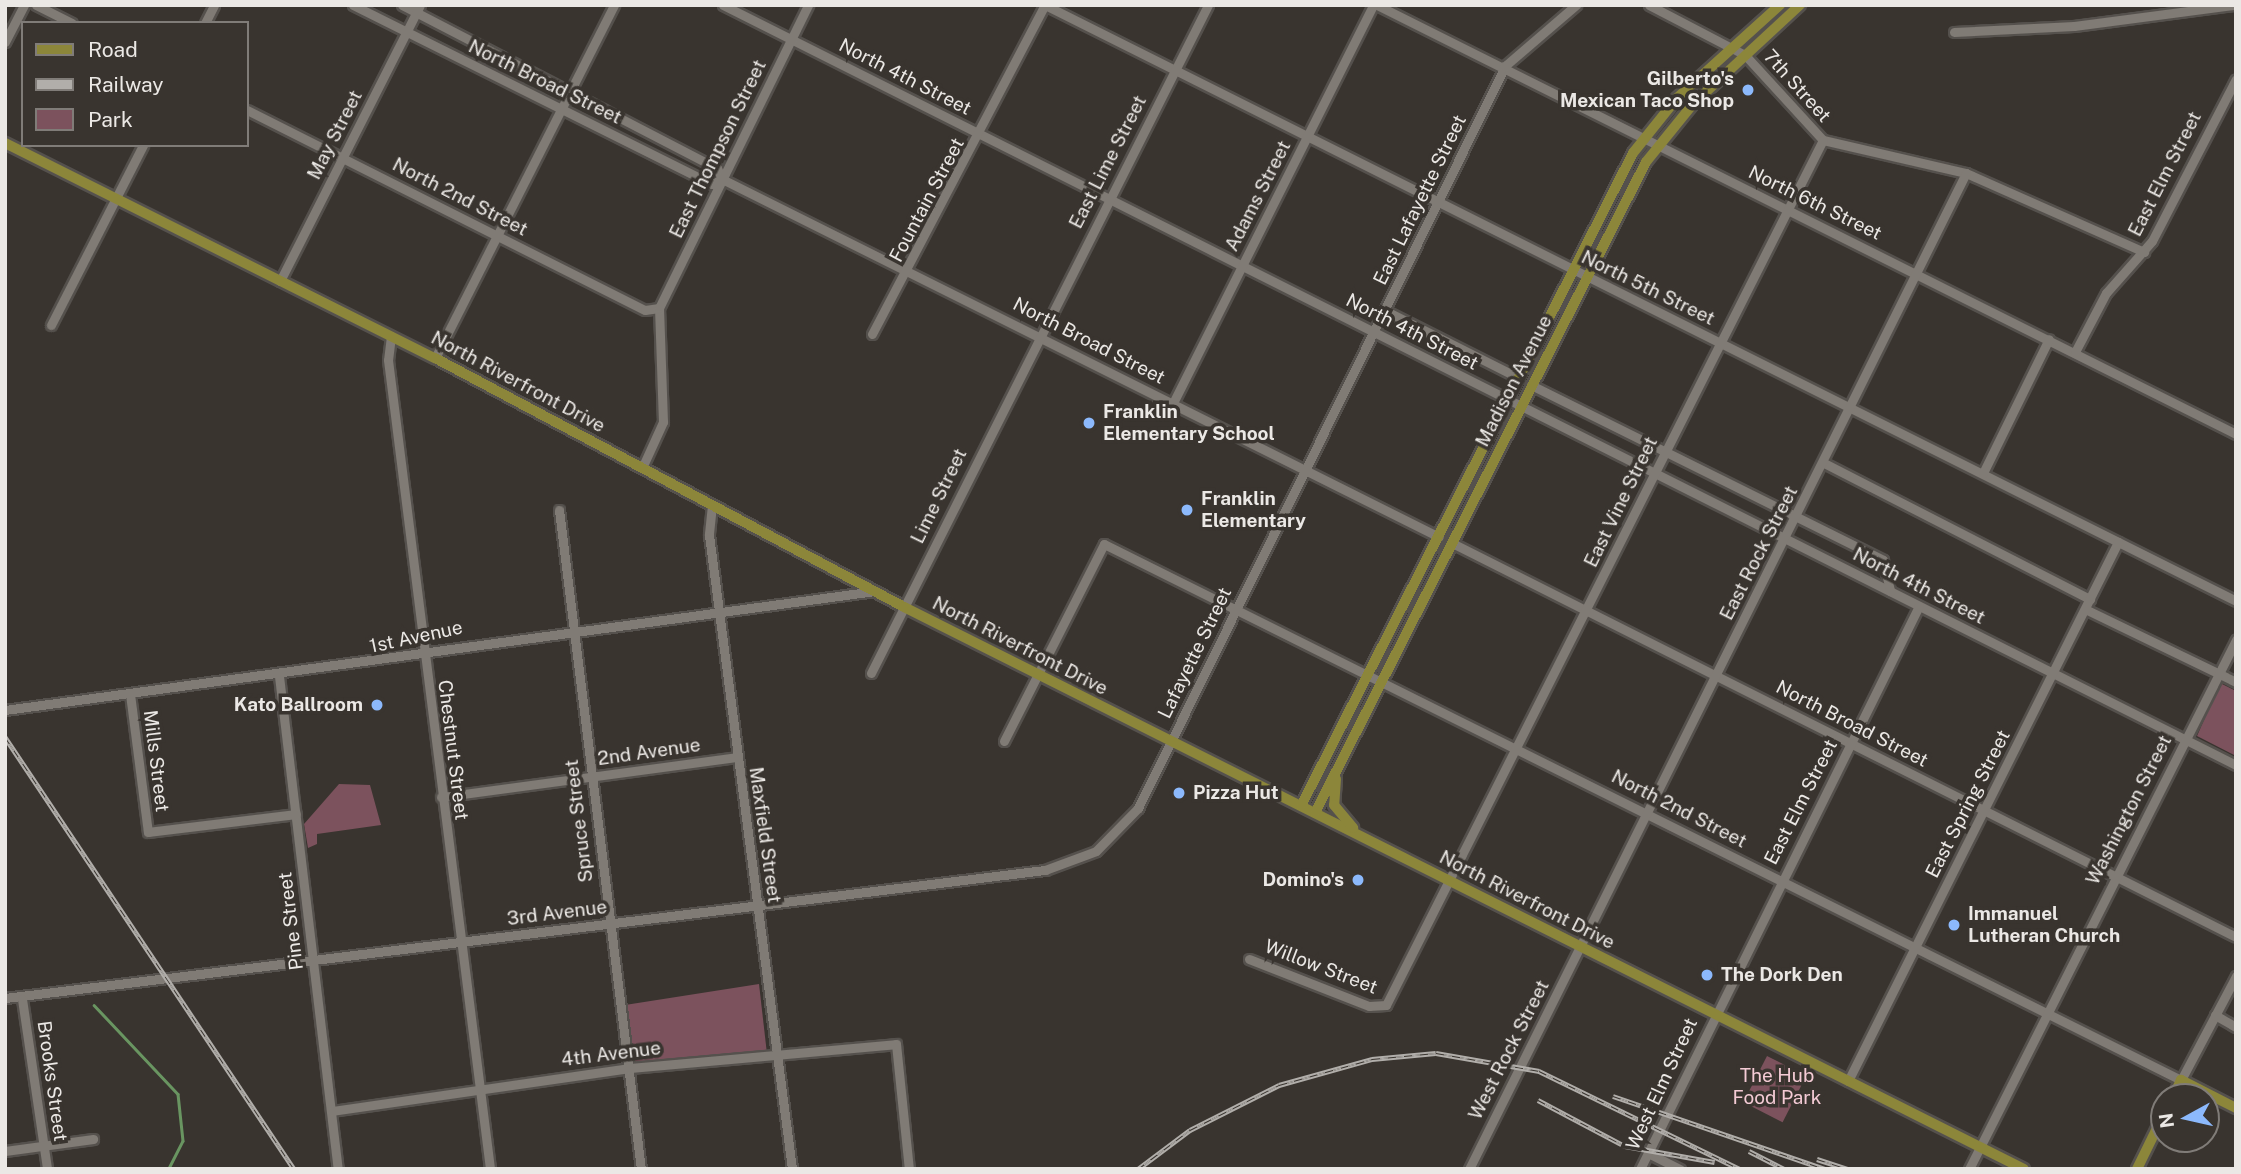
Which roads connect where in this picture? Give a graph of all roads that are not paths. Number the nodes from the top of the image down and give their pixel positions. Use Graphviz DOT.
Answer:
graph roads {
  1 [pos="24,5"];
  2 [pos="37,5"];
  3 [pos="214,5"];
  4 [pos="353,5"];
  5 [pos="402,5"];
  6 [pos="614,5"];
  7 [pos="723,5"];
  8 [pos="808,5"];
  9 [pos="1045,5"];
  10 [pos="1208,5"];
  11 [pos="1375,5"];
  12 [pos="1576,5"];
  13 [pos="1649,5"];
  14 [pos="1780,5"];
  15 [pos="1800,5"];
  16 [pos="2234,5"];
  17 [pos="418,9"];
  18 [pos="68,21"];
  19 [pos="206,21"];
  20 [pos="406,32"];
  21 [pos="1954,32"];
  22 [pos="792,40"];
  23 [pos="5,42"];
  24 [pos="1731,47"];
  25 [pos="1745,55"];
  26 [pos="1505,66"];
  27 [pos="1172,71"];
  28 [pos="2236,79"];
  29 [pos="571,89"];
  30 [pos="562,109"];
  31 [pos="248,111"];
  32 [pos="981,134"];
  33 [pos="1308,137"];
  34 [pos="1643,138"];
  35 [pos="1823,140"];
  36 [pos="5,143"];
  37 [pos="1657,144"];
  38 [pos="142,147"];
  39 [pos="344,159"];
  40 [pos="1966,173"];
  41 [pos="722,179"];
  42 [pos="1110,197"];
  43 [pos="115,198"];
  44 [pos="1440,201"];
  45 [pos="1785,209"];
  46 [pos="498,236"];
  47 [pos="2144,252"];
  48 [pos="1241,266"];
  49 [pos="1573,271"];
  50 [pos="909,272"];
  51 [pos="1919,272"];
  52 [pos="1586,278"];
  53 [pos="280,281"];
  54 [pos="659,308"];
  55 [pos="1386,311"];
  56 [pos="51,325"];
  57 [pos="1374,333"];
  58 [pos="872,334"];
  59 [pos="1040,334"];
  60 [pos="391,336"];
  61 [pos="2049,339"];
  62 [pos="1717,342"];
  63 [pos="2075,352"];
  64 [pos="435,358"];
  65 [pos="1519,378"];
  66 [pos="1531,385"];
  67 [pos="1508,400"];
  68 [pos="1173,403"];
  69 [pos="1521,406"];
  70 [pos="1852,409"];
  71 [pos="2236,434"];
  72 [pos="1666,452"];
  73 [pos="1824,463"];
  74 [pos="642,468"];
  75 [pos="1306,471"];
  76 [pos="1983,473"];
  77 [pos="1655,474"];
  78 [pos="712,505"];
  79 [pos="559,510"];
  80 [pos="1796,517"];
  81 [pos="1439,537"];
  82 [pos="1785,539"];
  83 [pos="2118,542"];
  84 [pos="1452,543"];
  85 [pos="876,591"];
  86 [pos="1890,591"];
  87 [pos="2090,599"];
  88 [pos="2236,601"];
  89 [pos="1919,606"];
  90 [pos="904,607"];
  91 [pos="1237,607"];
  92 [pos="2085,609"];
  93 [pos="1587,611"];
  94 [pos="719,612"];
  95 [pos="572,630"];
  96 [pos="2236,640"];
  97 [pos="423,653"];
  98 [pos="871,673"];
  99 [pos="2053,673"];
  100 [pos="2218,673"];
  101 [pos="1038,674"];
  102 [pos="1369,674"];
  103 [pos="279,676"];
  104 [pos="1717,676"];
  105 [pos="1383,682"];
  106 [pos="2236,682"];
  107 [pos="130,694"];
  108 [pos="5,710"];
  109 [pos="2186,738"];
  110 [pos="1004,741"];
  111 [pos="1171,741"];
  112 [pos="1851,743"];
  113 [pos="1517,747"];
  114 [pos="737,757"];
  115 [pos="2236,765"];
  116 [pos="1340,766"];
  117 [pos="591,777"];
  118 [pos="441,797"];
  119 [pos="1301,806"];
  120 [pos="1985,810"];
  121 [pos="1315,813"];
  122 [pos="1648,813"];
  123 [pos="296,814"];
  124 [pos="1360,835"];
  125 [pos="1107,844"];
  126 [pos="2115,876"];
  127 [pos="1451,880"];
  128 [pos="1780,881"];
  129 [pos="757,906"];
  130 [pos="609,925"];
  131 [pos="2236,937"];
  132 [pos="460,942"];
  133 [pos="1581,947"];
  134 [pos="1914,948"];
  135 [pos="1249,959"];
  136 [pos="314,963"];
  137 [pos="2236,976"];
  138 [pos="5,998"];
  139 [pos="22,999"];
  140 [pos="1381,1008"];
  141 [pos="1714,1014"];
  142 [pos="2048,1014"];
  143 [pos="2215,1015"];
  144 [pos="2236,1027"];
  145 [pos="779,1053"];
  146 [pos="629,1068"];
  147 [pos="2181,1080"];
  148 [pos="1848,1081"];
  149 [pos="2180,1083"];
  150 [pos="479,1089"];
  151 [pos="2236,1108"];
  152 [pos="332,1111"];
  153 [pos="93,1139"];
  154 [pos="2150,1142"];
  155 [pos="2150,1144"];
  156 [pos="43,1146"];
  157 [pos="2148,1146"];
  158 [pos="1980,1147"];
  159 [pos="5,1151"];
  160 [pos="1648,1153"];
  161 [pos="340,1167"];
  162 [pos="47,1169"];
  163 [pos="489,1169"];
  164 [pos="641,1169"];
  165 [pos="792,1169"];
  166 [pos="909,1169"];
  167 [pos="1469,1169"];
  168 [pos="1640,1169"];
  169 [pos="1680,1169"];
  170 [pos="1969,1169"];
  171 [pos="2024,1169"];
  172 [pos="2137,1169"];
  1 -- 23 [label="street"];
  2 -- 18 [label="street"];
  3 -- 19 [label="street"];
  4 -- 20 [label="street, North Broad Street"];
  5 -- 17 [label="street, North Broad Street"];
  6 -- 29 [label="street"];
  7 -- 22 [label="street, North 4th Street"];
  8 -- 22 [label="street, East Thompson Street"];
  9 -- 27 [label="street, North 5th Street"];
  9 -- 32 [label="street, Fountain Street"];
  10 -- 27 [label="street, East Lime Street"];
  11 -- 26 [label="street, North 6th Street"];
  11 -- 33 [label="street, Adams Street"];
  12 -- 26 [label="street, East Lafayette Street"];
  13 -- 24 [label="street, 7th Street"];
  14 -- 24 [label="main road, Madison Avenue"];
  15 -- 25 [label="main road, Madison Avenue"];
  16 -- 21 [label="street"];
  17 -- 20 [label="street, May Street"];
  17 -- 29 [label="street, North Broad Street"];
  20 -- 30 [label="street, North Broad Street"];
  20 -- 39 [label="street, May Street"];
  22 -- 32 [label="street, North 4th Street"];
  22 -- 41 [label="street, East Thompson Street"];
  24 -- 25 [label="street, 7th Street"];
  24 -- 34 [label="main road, Madison Avenue"];
  25 -- 35 [label="street, 7th Street"];
  25 -- 37 [label="main road, Madison Avenue"];
  26 -- 34 [label="street, North 6th Street"];
  26 -- 44 [label="street, East Lafayette Street"];
  27 -- 33 [label="street, North 5th Street"];
  27 -- 42 [label="street, East Lime Street"];
  28 -- 47 [label="street, East Elm Street"];
  29 -- 30 [label="street"];
  29 -- 41 [label="street, North Broad Street"];
  30 -- 41 [label="street, North Broad Street"];
  30 -- 46 [label="street"];
  31 -- 39 [label="street, North 2nd Street"];
  32 -- 42 [label="street, North 4th Street"];
  32 -- 50 [label="street, Fountain Street"];
  33 -- 44 [label="street, North 5th Street"];
  33 -- 48 [label="street, Adams Street"];
  34 -- 37 [label="street, North 6th Street"];
  34 -- 49 [label="main road, Madison Avenue"];
  35 -- 40 [label="street"];
  35 -- 45 [label="street, East Vine Street"];
  36 -- 43 [label="main road, North Riverfront Drive"];
  37 -- 45 [label="street, North 6th Street"];
  37 -- 52 [label="main road, Madison Avenue"];
  38 -- 43 [label="street"];
  39 -- 46 [label="street, North 2nd Street"];
  39 -- 53 [label="street, May Street"];
  40 -- 47 [label="street"];
  40 -- 51 [label="street, East Rock Street"];
  41 -- 50 [label="street, North Broad Street"];
  41 -- 54 [label="street, East Thompson Street"];
  42 -- 48 [label="street, North 4th Street"];
  42 -- 59 [label="street, East Lime Street"];
  43 -- 53 [label="main road, North Riverfront Drive"];
  43 -- 56 [label="street"];
  44 -- 49 [label="street, North 5th Street"];
  44 -- 55 [label="street, East Lafayette Street"];
  45 -- 51 [label="street, North 6th Street"];
  45 -- 62 [label="street, East Vine Street"];
  46 -- 54 [label="street, North 2nd Street"];
  46 -- 64 [label="street"];
  47 -- 63 [label="street, East Elm Street"];
  48 -- 57 [label="street, North 4th Street"];
  48 -- 68 [label="street, Adams Street"];
  49 -- 52 [label="street, North 5th Street"];
  49 -- 65 [label="main road, Madison Avenue"];
  50 -- 58 [label="street, Fountain Street"];
  50 -- 59 [label="street, North Broad Street"];
  51 -- 61 [label="street, North 6th Street"];
  51 -- 70 [label="street, East Rock Street"];
  52 -- 62 [label="street, North 5th Street"];
  52 -- 66 [label="main road, Madison Avenue"];
  53 -- 60 [label="main road, North Riverfront Drive"];
  54 -- 74 [label="street"];
  55 -- 57 [label="street, East Lafayette Street"];
  55 -- 65 [label="street"];
  57 -- 67 [label="street, North 4th Street"];
  57 -- 75 [label="street, East Lafayette Street"];
  59 -- 68 [label="street, North Broad Street"];
  59 -- 90 [label="street, Lime Street"];
  60 -- 64 [label="main road, North Riverfront Drive"];
  60 -- 97 [label="street, Chestnut Street"];
  61 -- 63 [label="street, North 6th Street"];
  61 -- 76 [label="street"];
  62 -- 70 [label="street, North 5th Street"];
  62 -- 72 [label="street, East Vine Street"];
  63 -- 71 [label="street, North 6th Street"];
  64 -- 74 [label="main road, North Riverfront Drive"];
  65 -- 67 [label="main road, Madison Avenue"];
  66 -- 69 [label="main road, Madison Avenue"];
  66 -- 72 [label="street"];
  67 -- 69 [label="street, North 4th Street"];
  67 -- 81 [label="main road, Madison Avenue"];
  68 -- 75 [label="street, North Broad Street"];
  69 -- 77 [label="street, North 4th Street"];
  69 -- 84 [label="main road, Madison Avenue"];
  70 -- 73 [label="street, East Rock Street"];
  70 -- 76 [label="street, North 5th Street"];
  72 -- 77 [label="street, East Vine Street"];
  72 -- 80 [label="street"];
  73 -- 80 [label="street, East Rock Street"];
  73 -- 87 [label="street"];
  74 -- 78 [label="main road, North Riverfront Drive"];
  75 -- 81 [label="street, North Broad Street"];
  75 -- 91 [label="street, Lafayette Street"];
  76 -- 83 [label="street, North 5th Street"];
  77 -- 82 [label="street, North 4th Street"];
  77 -- 93 [label="street, East Vine Street"];
  78 -- 85 [label="main road, North Riverfront Drive"];
  78 -- 94 [label="street, Maxfield Street"];
  79 -- 95 [label="street, Spruce Street"];
  80 -- 82 [label="street, East Rock Street"];
  80 -- 86 [label="street"];
  81 -- 102 [label="main road, Madison Avenue"];
  82 -- 86 [label="street, North 4th Street"];
  82 -- 104 [label="street, East Rock Street"];
  83 -- 87 [label="street, East Spring Street"];
  83 -- 88 [label="street, North 5th Street"];
  84 -- 93 [label="street, North Broad Street"];
  84 -- 105 [label="main road, Madison Avenue"];
  85 -- 90 [label="main road, North Riverfront Drive"];
  85 -- 94 [label="street, 1st Avenue"];
  86 -- 89 [label="street, North 4th Street"];
  87 -- 92 [label="street, East Spring Street"];
  89 -- 99 [label="street, North 4th Street"];
  89 -- 112 [label="street, East Elm Street"];
  90 -- 98 [label="street, Lime Street"];
  90 -- 101 [label="main road, North Riverfront Drive"];
  91 -- 101 [label="street, North 2nd Street"];
  91 -- 102 [label="street, North 2nd Street"];
  91 -- 111 [label="street, Lafayette Street"];
  92 -- 99 [label="street, East Spring Street"];
  92 -- 100 [label="street"];
  93 -- 104 [label="street, North Broad Street"];
  93 -- 113 [label="street, East Vine Street"];
  94 -- 95 [label="street, 1st Avenue"];
  94 -- 114 [label="street, Maxfield Street"];
  95 -- 97 [label="street, 1st Avenue"];
  95 -- 117 [label="street, Spruce Street"];
  96 -- 100 [label="street, Washington Street"];
  97 -- 103 [label="street, 1st Avenue"];
  97 -- 118 [label="street, Chestnut Street"];
  99 -- 109 [label="street, North 4th Street"];
  99 -- 120 [label="street, East Spring Street"];
  100 -- 106 [label="street"];
  100 -- 109 [label="street, Washington Street"];
  101 -- 110 [label="street"];
  101 -- 111 [label="main road, North Riverfront Drive"];
  102 -- 105 [label="street, North 2nd Street"];
  102 -- 119 [label="main road, Madison Avenue"];
  103 -- 107 [label="street, 1st Avenue"];
  103 -- 123 [label="street, Pine Street"];
  104 -- 112 [label="street, North Broad Street"];
  104 -- 122 [label="street, East Rock Street"];
  105 -- 113 [label="street, North 2nd Street"];
  105 -- 116 [label="main road, Madison Avenue"];
  107 -- 108 [label="street, 1st Avenue"];
  107 -- 123 [label="street, Mills Street"];
  109 -- 115 [label="street, North 4th Street"];
  109 -- 126 [label="street, Washington Street"];
  111 -- 119 [label="main road, North Riverfront Drive"];
  111 -- 125 [label="street, Lafayette Street"];
  112 -- 120 [label="street, North Broad Street"];
  112 -- 128 [label="street, East Elm Street"];
  113 -- 122 [label="street, North 2nd Street"];
  113 -- 127 [label="street, East Vine Street"];
  114 -- 117 [label="street, 2nd Avenue"];
  114 -- 129 [label="street, Maxfield Street"];
  116 -- 121 [label="main road, Madison Avenue"];
  116 -- 124 [label="main road"];
  117 -- 118 [label="street, 2nd Avenue"];
  117 -- 130 [label="street, Spruce Street"];
  118 -- 132 [label="street, Chestnut Street"];
  119 -- 121 [label="main road, North Riverfront Drive"];
  120 -- 126 [label="street, North Broad Street"];
  120 -- 134 [label="street, East Spring Street"];
  121 -- 124 [label="main road, North Riverfront Drive"];
  122 -- 128 [label="street, North 2nd Street"];
  122 -- 133 [label="street, East Rock Street"];
  123 -- 136 [label="street, Pine Street"];
  124 -- 127 [label="main road, North Riverfront Drive"];
  125 -- 129 [label="street, 3rd Avenue"];
  126 -- 131 [label="street, North Broad Street"];
  126 -- 142 [label="street, Washington Street"];
  127 -- 133 [label="main road, North Riverfront Drive"];
  127 -- 140 [label="street, East Vine Street"];
  128 -- 134 [label="street, North 2nd Street"];
  128 -- 141 [label="street, East Elm Street"];
  129 -- 130 [label="street, 3rd Avenue"];
  129 -- 145 [label="street, Maxfield Street"];
  130 -- 132 [label="street, 3rd Avenue"];
  130 -- 146 [label="street, Spruce Street"];
  132 -- 136 [label="street, 3rd Avenue"];
  132 -- 150 [label="street, Chestnut Street"];
  133 -- 141 [label="main road, North Riverfront Drive"];
  133 -- 167 [label="street, West Rock Street"];
  134 -- 142 [label="street, North 2nd Street"];
  134 -- 148 [label="street, East Spring Street"];
  135 -- 140 [label="street, Willow Street"];
  136 -- 139 [label="street, 3rd Avenue"];
  136 -- 152 [label="street, Pine Street"];
  137 -- 143 [label="street"];
  138 -- 139 [label="street, 3rd Avenue"];
  139 -- 156 [label="street, Brooks Street"];
  141 -- 148 [label="main road, North Riverfront Drive"];
  141 -- 160 [label="street, West Elm Street"];
  142 -- 147 [label="street, North 2nd Street"];
  142 -- 158 [label="street, Washington Street"];
  143 -- 144 [label="street"];
  143 -- 147 [label="street"];
  145 -- 146 [label="street, 4th Avenue"];
  145 -- 165 [label="street, Maxfield Street"];
  145 -- 166 [label="street, 4th Avenue"];
  146 -- 150 [label="street, 4th Avenue"];
  146 -- 164 [label="street, Spruce Street"];
  147 -- 149 [label="main road"];
  147 -- 151 [label="main road, North 2nd Street"];
  148 -- 158 [label="main road, North Riverfront Drive"];
  150 -- 152 [label="street, 4th Avenue"];
  150 -- 163 [label="street, Chestnut Street"];
  152 -- 161 [label="street, Pine Street"];
  153 -- 156 [label="street"];
  154 -- 157 [label="main road"];
  155 -- 157 [label="main road"];
  156 -- 159 [label="street"];
  156 -- 162 [label="street, Brooks Street"];
  157 -- 172 [label="main road"];
  158 -- 170 [label="street, Washington Street"];
  158 -- 171 [label="main road, North Riverfront Drive"];
  160 -- 168 [label="street, West Elm Street"];
  160 -- 169 [label="street"];
}
